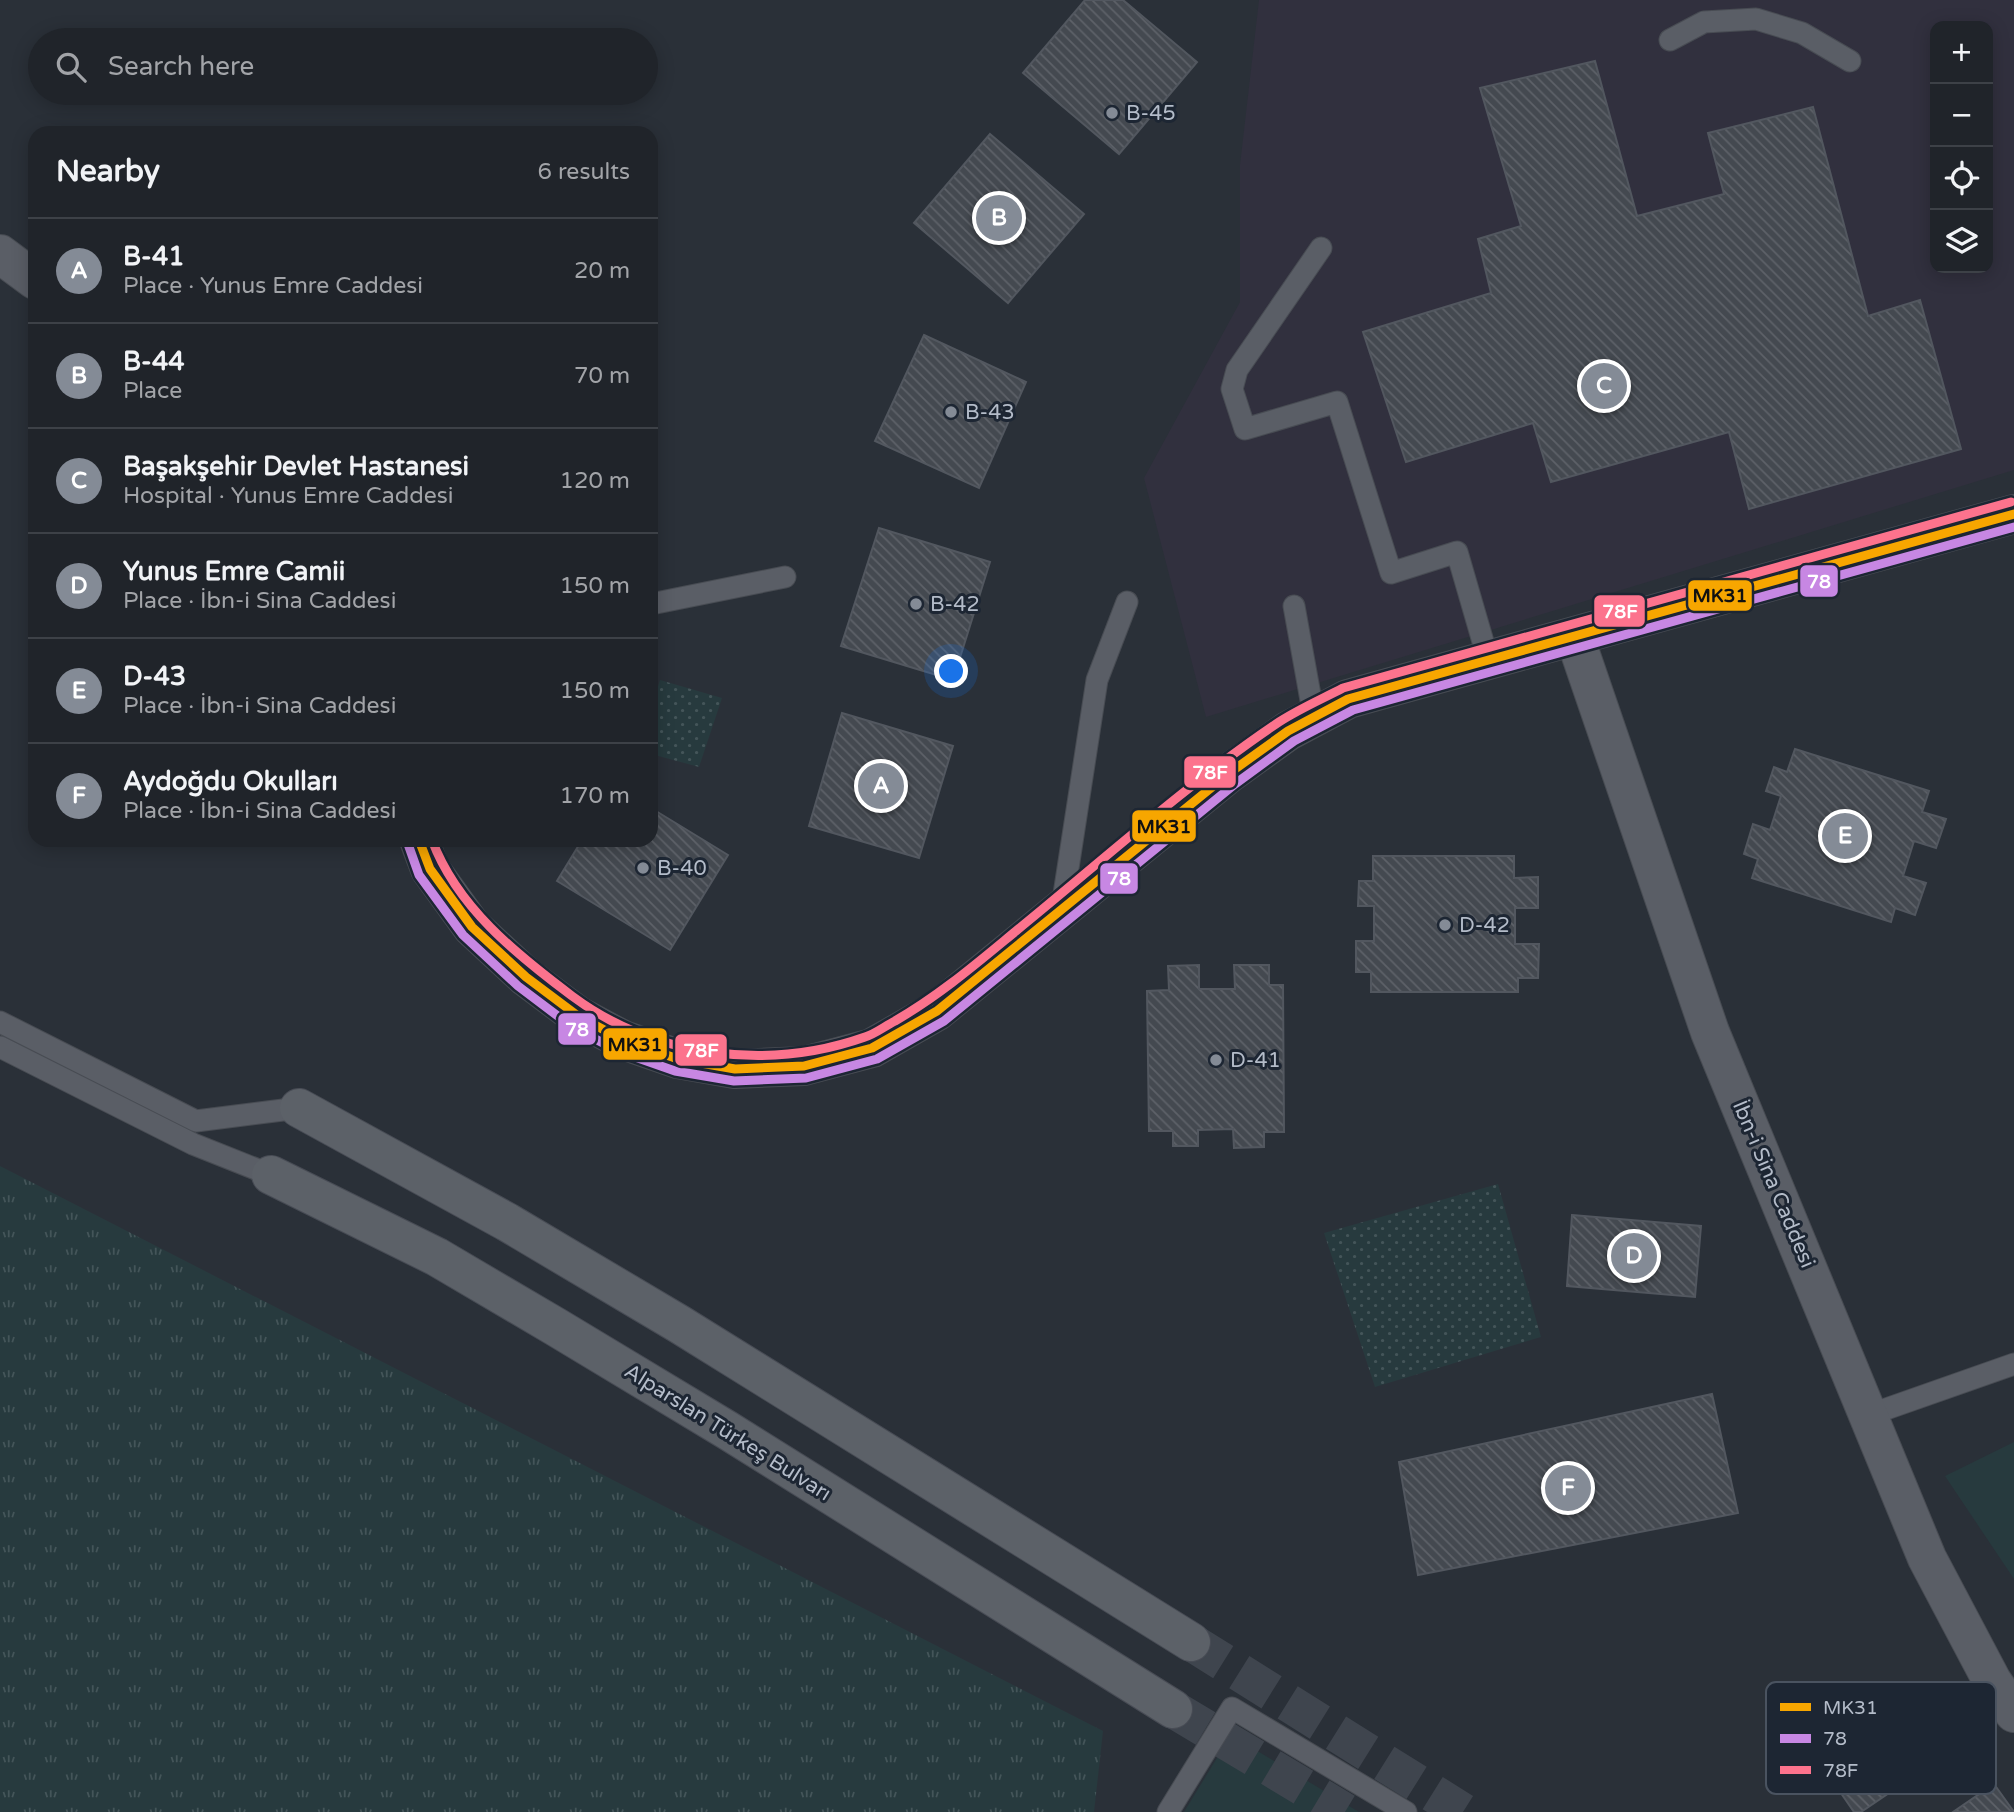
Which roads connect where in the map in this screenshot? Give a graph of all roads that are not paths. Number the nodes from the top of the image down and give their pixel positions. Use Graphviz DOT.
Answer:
graph roads {
  1 [pos="1670,40"];
  2 [pos="1850,61"];
  3 [pos="1321,248"];
  4 [pos="2014,514"];
  5 [pos="785,577"];
  6 [pos="1127,602"];
  7 [pos="658,603"];
  8 [pos="1294,606"];
  9 [pos="1574,638"];
  10 [pos="1488,659"];
  11 [pos="1314,717"];
  12 [pos="422,847"];
  13 [pos="1062,909"];
  14 [pos="0,1022"];
  15 [pos="0,1047"];
  16 [pos="299,1108"];
  17 [pos="271,1175"];
  18 [pos="2014,1363"];
  19 [pos="1869,1415"];
  20 [pos="1191,1642"];
  21 [pos="1993,1682"];
  22 [pos="1996,1687"];
  23 [pos="1172,1709"];
  24 [pos="2014,1713"];
  25 [pos="1168,1812"];
  26 [pos="1406,1812"];
  1 -- 2 [label="lane"];
  3 -- 10 [label="lane"];
  4 -- 9 [label="street"];
  5 -- 7 [label="lane"];
  6 -- 13 [label="lane"];
  8 -- 11 [label="lane"];
  9 -- 10 [label="street"];
  9 -- 19 [label="street, İbn-i Sina Caddesi"];
  10 -- 11 [label="street"];
  11 -- 13 [label="street"];
  12 -- 13 [label="street"];
  14 -- 16 [label="lane"];
  15 -- 17 [label="lane"];
  16 -- 20 [label="main road"];
  17 -- 23 [label="main road, Alparslan Türkeş Bulvarı"];
  18 -- 19 [label="lane"];
  19 -- 21 [label="street, İbn-i Sina Caddesi"];
  22 -- 24 [label="street, İbn-i Sina Caddesi"];
  25 -- 26 [label="lane"];
}
